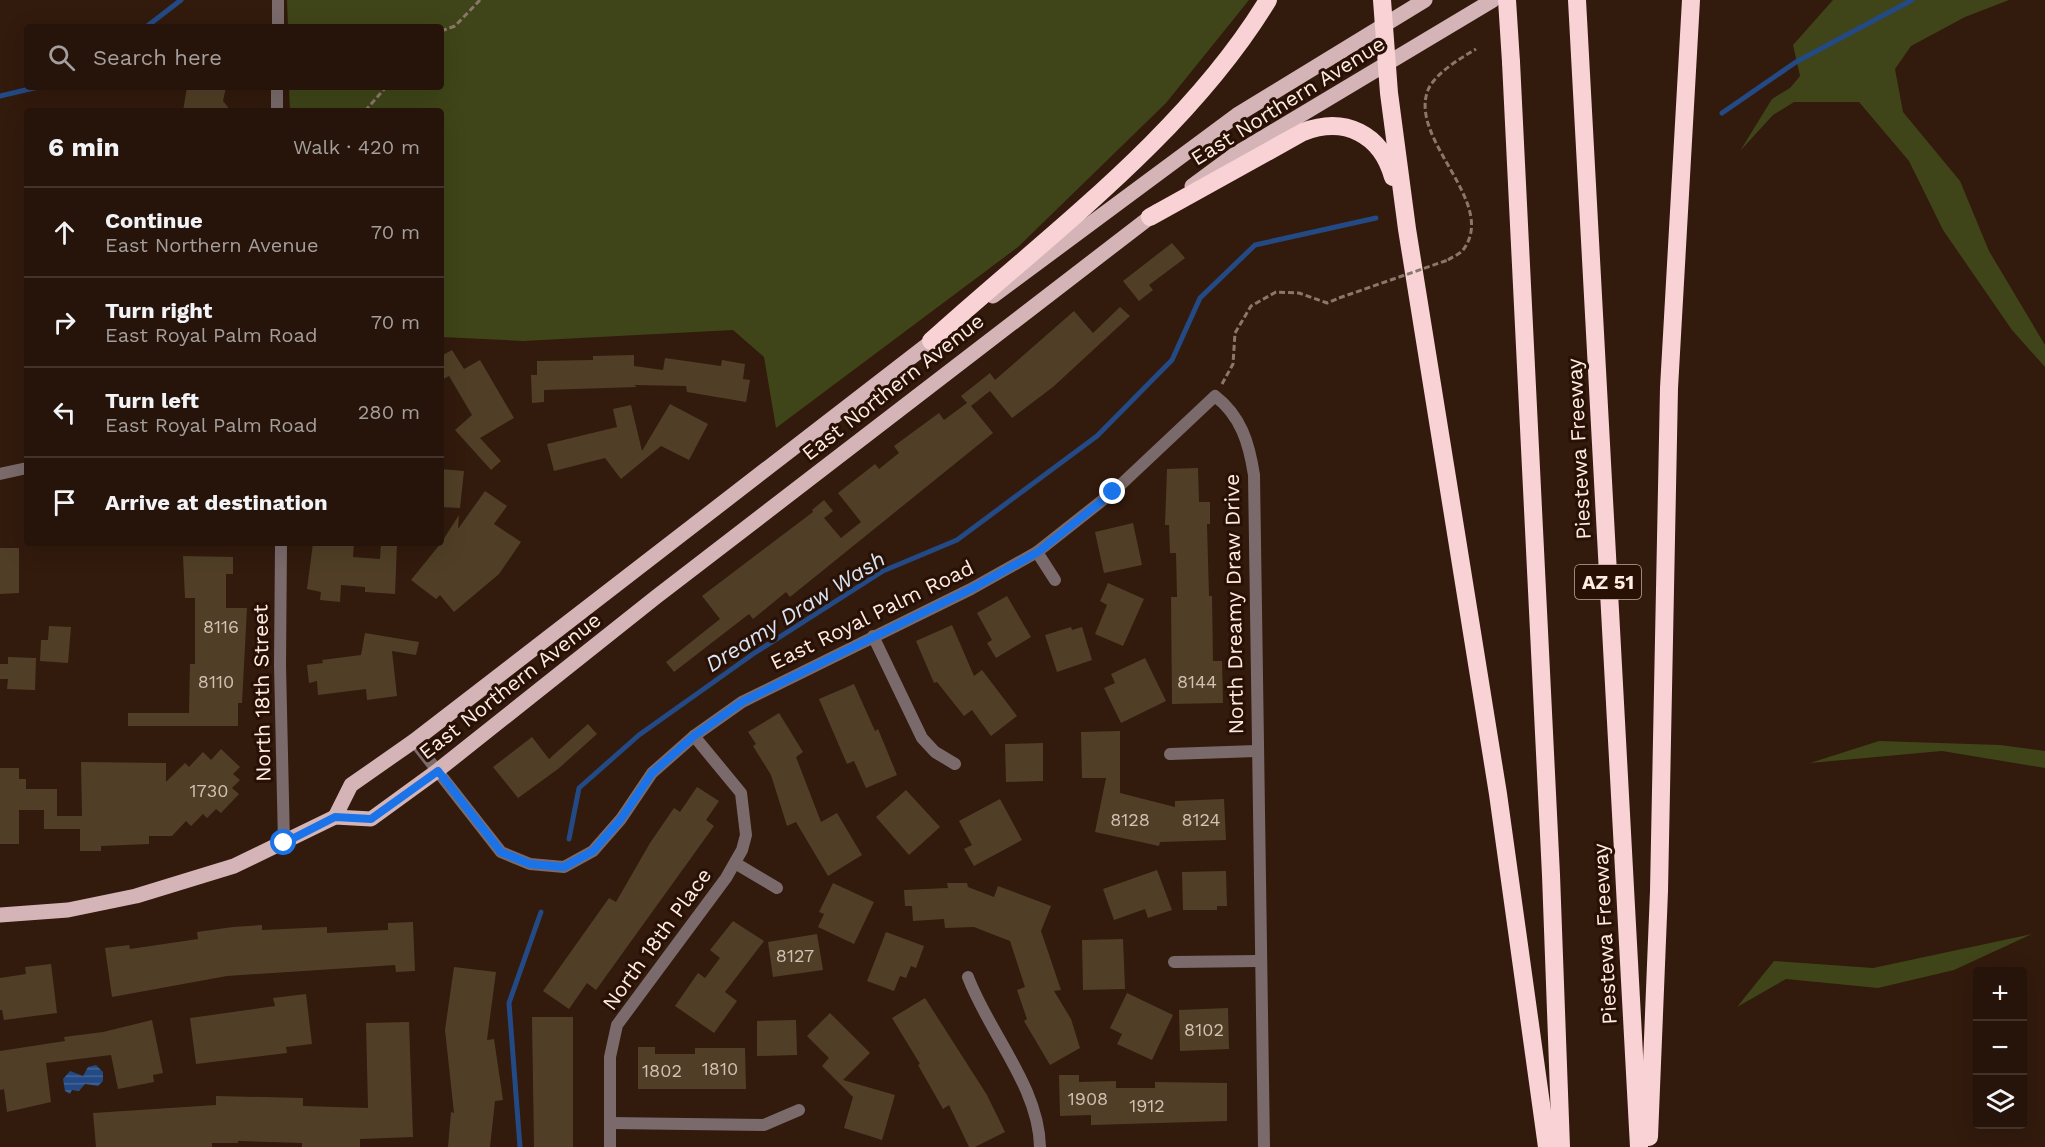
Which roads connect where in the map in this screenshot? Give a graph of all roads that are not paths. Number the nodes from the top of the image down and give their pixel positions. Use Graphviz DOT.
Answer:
graph roads {
  1 [pos="278,0"];
  2 [pos="1268,0"];
  3 [pos="1382,0"];
  4 [pos="1425,0"];
  5 [pos="1493,0"];
  6 [pos="1507,0"];
  7 [pos="1691,0"];
  8 [pos="1577,9"];
  9 [pos="1384,23"];
  10 [pos="278,24"];
  11 [pos="1386,63"];
  12 [pos="277,90"];
  13 [pos="277,108"];
  14 [pos="1150,217"];
  15 [pos="1407,229"];
  16 [pos="931,341"];
  17 [pos="1215,396"];
  18 [pos="24,469"];
  19 [pos="0,474"];
  20 [pos="280,546"];
  21 [pos="1038,552"];
  22 [pos="1055,580"];
  23 [pos="873,636"];
  24 [pos="694,736"];
  25 [pos="414,741"];
  26 [pos="1256,751"];
  27 [pos="1170,754"];
  28 [pos="955,764"];
  29 [pos="438,771"];
  30 [pos="335,817"];
  31 [pos="284,843"];
  32 [pos="735,863"];
  33 [pos="777,888"];
  34 [pos="0,915"];
  35 [pos="1259,961"];
  36 [pos="1174,962"];
  37 [pos="968,977"];
  38 [pos="800,1110"];
  39 [pos="610,1123"];
  40 [pos="610,1147"];
  41 [pos="1040,1147"];
  42 [pos="1264,1147"];
  43 [pos="1547,1147"];
  44 [pos="1561,1147"];
  45 [pos="1639,1147"];
  46 [pos="1649,1147"];
  1 -- 10 [label="street"];
  2 -- 16 [label="highway"];
  3 -- 9 [label="highway"];
  4 -- 9 [label="main road, East Northern Avenue"];
  5 -- 11 [label="main road, East Northern Avenue"];
  6 -- 44 [label="highway, bridge"];
  7 -- 46 [label="highway"];
  8 -- 45 [label="highway, Piestewa Freeway / AZ 51"];
  9 -- 11 [label="highway"];
  9 -- 16 [label="main road, East Northern Avenue"];
  11 -- 14 [label="main road, East Northern Avenue"];
  11 -- 15 [label="highway"];
  12 -- 13 [label="street"];
  14 -- 15 [label="highway"];
  14 -- 29 [label="main road, East Northern Avenue"];
  15 -- 43 [label="highway"];
  16 -- 25 [label="main road, East Northern Avenue"];
  17 -- 21 [label="street, East Royal Palm Road"];
  17 -- 26 [label="street, North Dreamy Draw Drive"];
  18 -- 19 [label="street"];
  20 -- 31 [label="street, North 18th Street"];
  21 -- 22 [label="street"];
  21 -- 23 [label="street, East Royal Palm Road"];
  23 -- 24 [label="street, East Royal Palm Road"];
  23 -- 28 [label="street"];
  24 -- 29 [label="street, East Royal Palm Road"];
  24 -- 32 [label="street, North 18th Place"];
  25 -- 29 [label="street, East Royal Palm Road"];
  25 -- 30 [label="main road, East Northern Avenue"];
  26 -- 27 [label="street, North Dreamy Draw Drive"];
  26 -- 35 [label="street, North Dreamy Draw Drive"];
  29 -- 30 [label="main road, East Northern Avenue"];
  30 -- 31 [label="main road"];
  31 -- 34 [label="main road"];
  32 -- 33 [label="street, North 18th Place"];
  32 -- 39 [label="street, North 18th Place"];
  35 -- 36 [label="street"];
  35 -- 42 [label="street, North Dreamy Draw Drive"];
  37 -- 41 [label="street"];
  38 -- 39 [label="street"];
  39 -- 40 [label="street, North 18th Place"];
}
